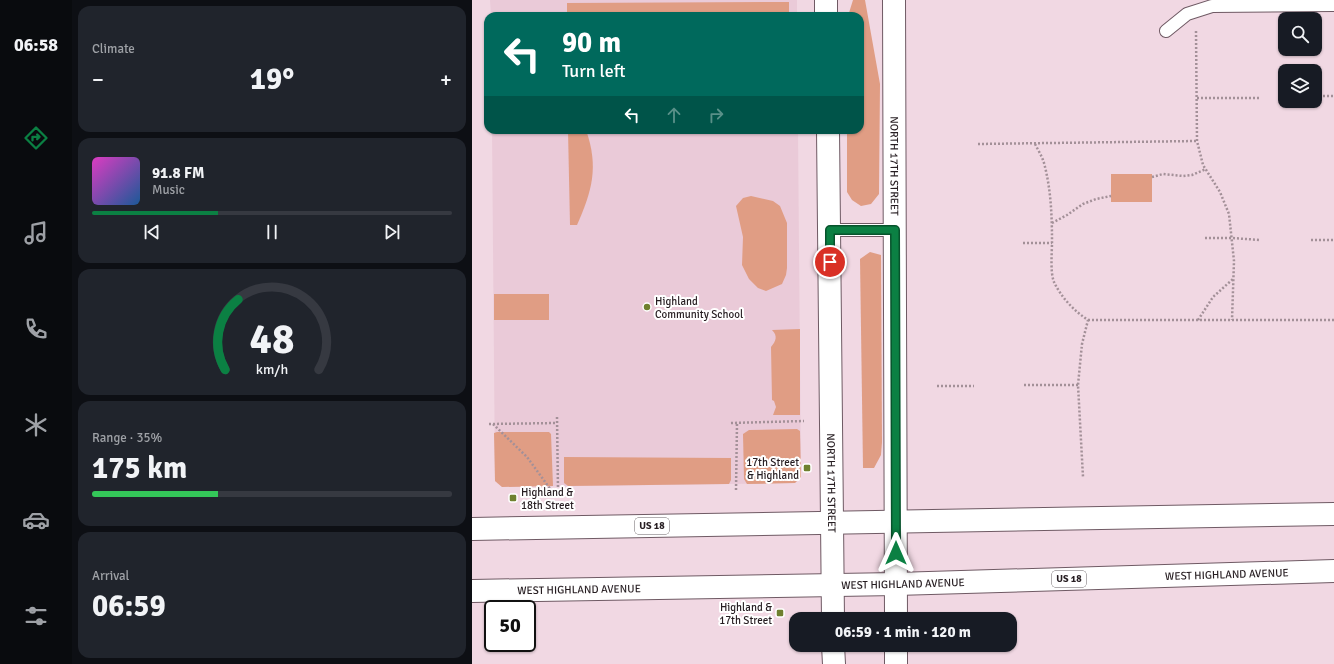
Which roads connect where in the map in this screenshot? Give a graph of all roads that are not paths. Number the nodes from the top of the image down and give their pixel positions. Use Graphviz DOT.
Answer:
graph roads {
  1 [pos="826,0"];
  2 [pos="894,0"];
  3 [pos="1334,5"];
  4 [pos="826,12"];
  5 [pos="1166,31"];
  6 [pos="828,134"];
  7 [pos="830,230"];
  8 [pos="895,230"];
  9 [pos="1334,514"];
  10 [pos="896,522"];
  11 [pos="832,523"];
  12 [pos="472,529"];
  13 [pos="1334,571"];
  14 [pos="896,584"];
  15 [pos="833,585"];
  16 [pos="472,591"];
  17 [pos="833,612"];
  18 [pos="896,612"];
  19 [pos="834,652"];
  20 [pos="896,652"];
  21 [pos="834,664"];
  22 [pos="896,664"];
  1 -- 4 [label="main road"];
  2 -- 8 [label="main road, NORTH 17TH STREET"];
  3 -- 5 [label="lane"];
  6 -- 7 [label="main road, NORTH 17TH STREET"];
  7 -- 8 [label="lane"];
  7 -- 11 [label="main road, NORTH 17TH STREET"];
  8 -- 10 [label="main road, NORTH 17TH STREET"];
  9 -- 10 [label="main road, US 18"];
  10 -- 11 [label="main road, US 18"];
  10 -- 14 [label="main road, NORTH 17TH STREET"];
  11 -- 12 [label="main road, US 18"];
  11 -- 15 [label="main road, NORTH 17TH STREET"];
  13 -- 14 [label="main road, WEST HIGHLAND AVENUE / US 18"];
  14 -- 15 [label="main road, WEST HIGHLAND AVENUE / US 18"];
  14 -- 18 [label="main road, NORTH 17TH STREET"];
  15 -- 16 [label="main road, WEST HIGHLAND AVENUE / US 18"];
  15 -- 17 [label="main road, NORTH 17TH STREET"];
  19 -- 21 [label="main road"];
  20 -- 22 [label="main road"];
}
